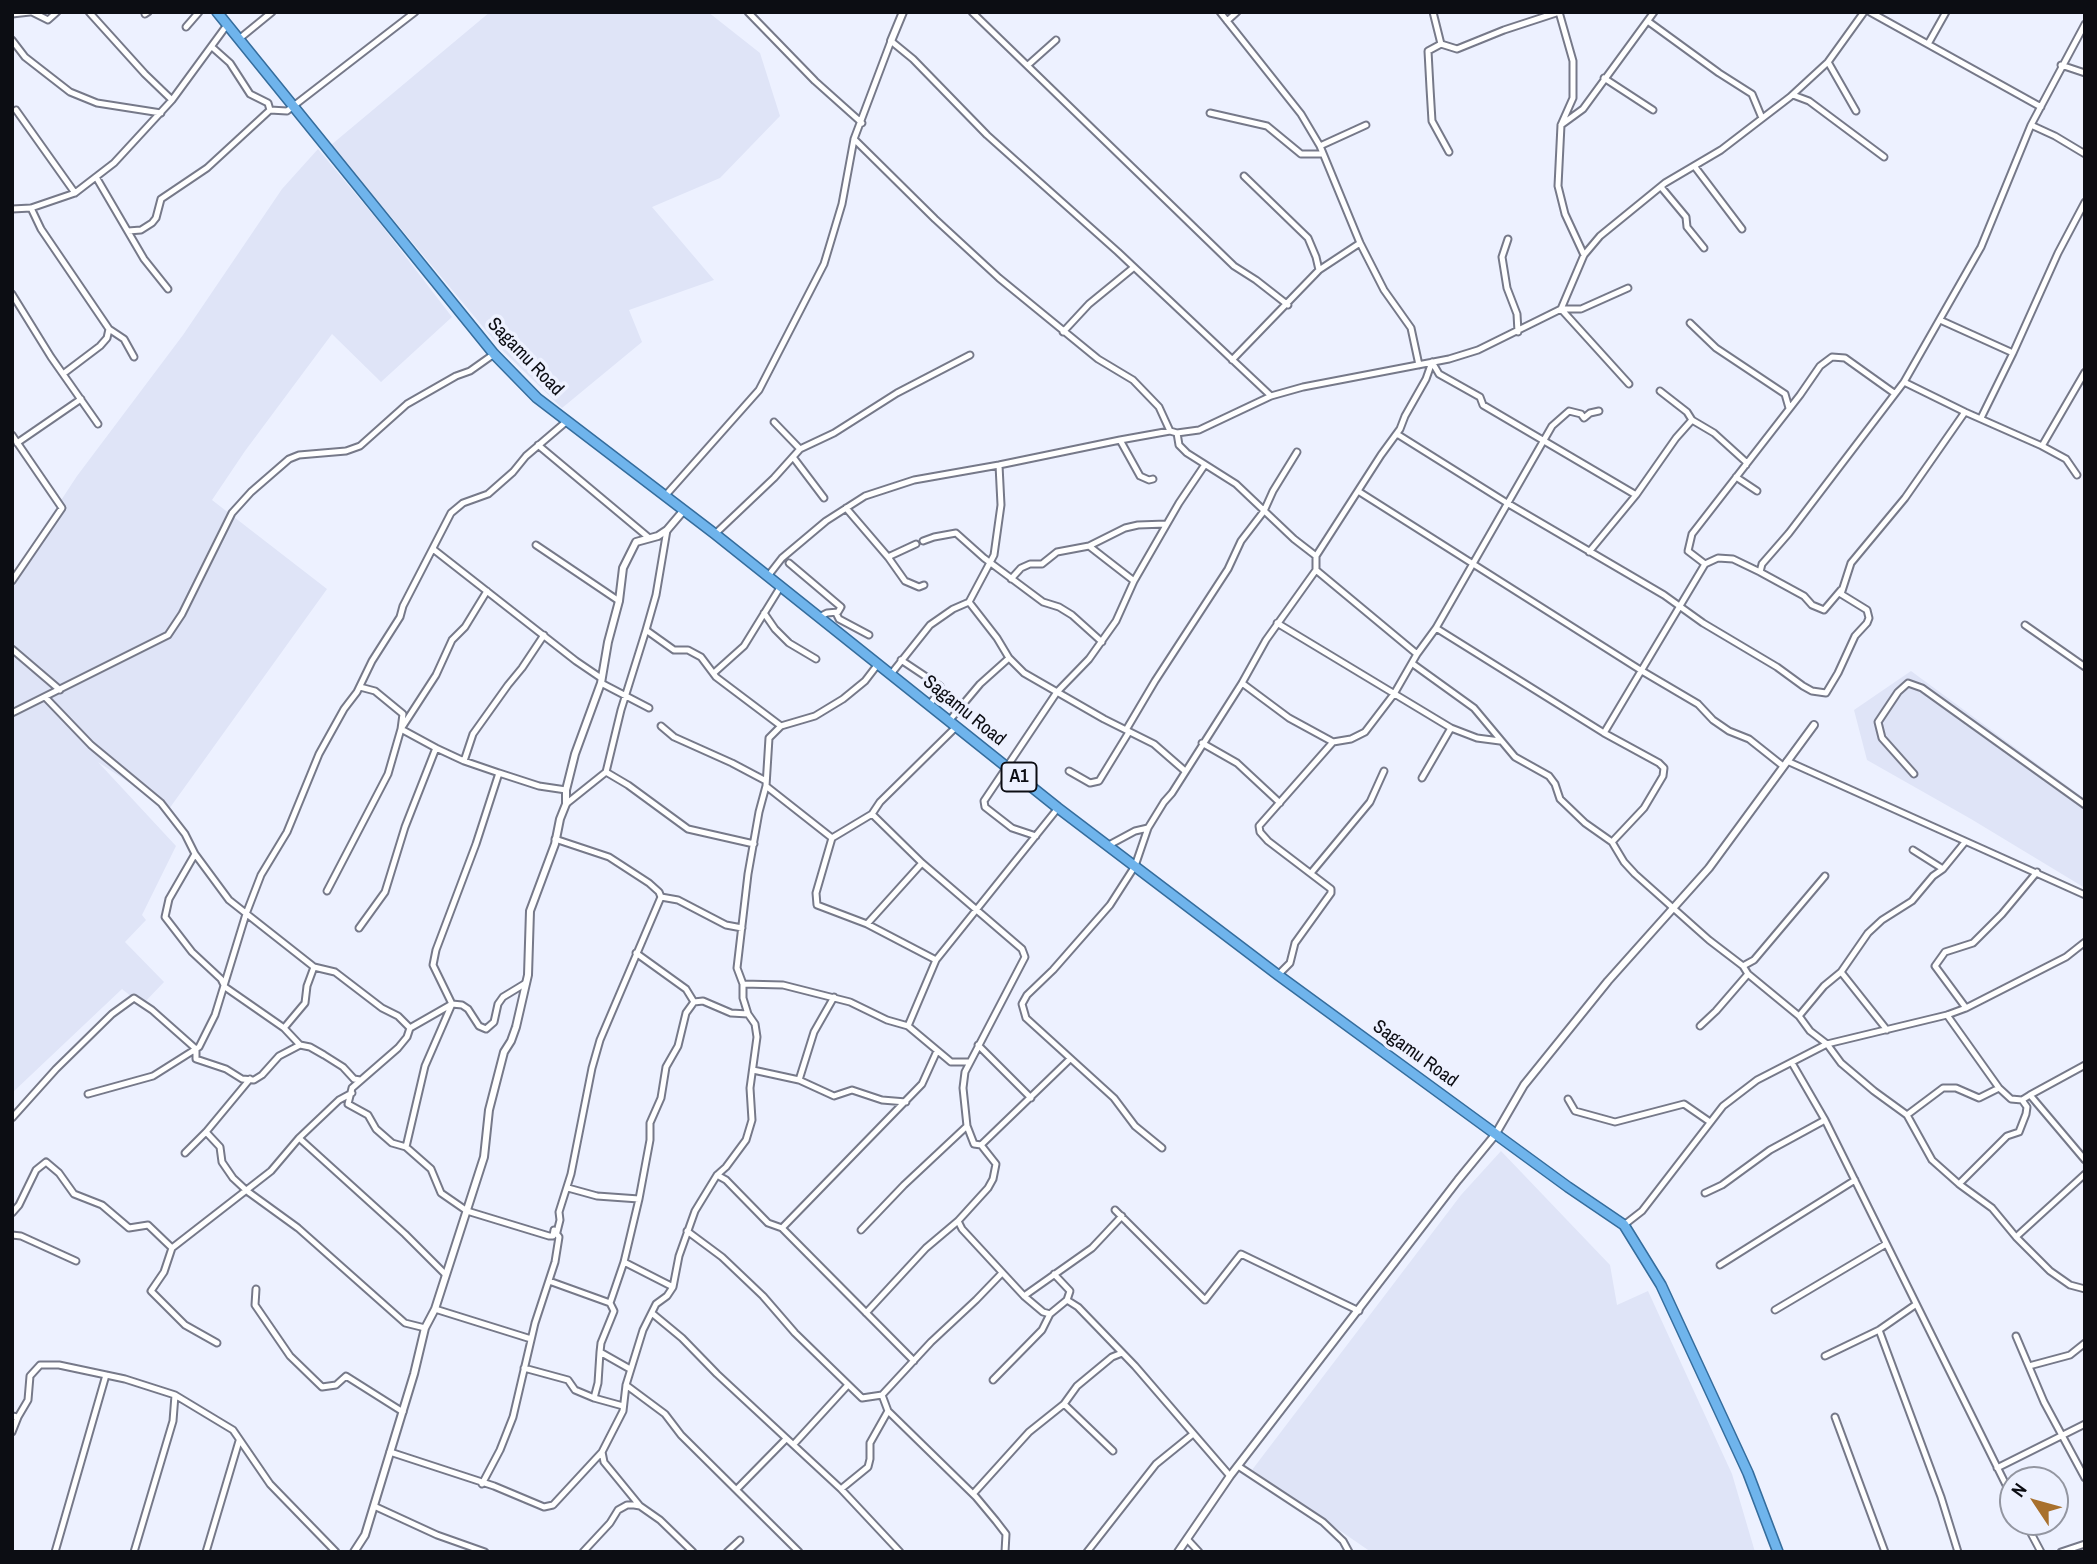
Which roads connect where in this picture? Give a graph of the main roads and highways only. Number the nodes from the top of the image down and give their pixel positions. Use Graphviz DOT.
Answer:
graph roads {
  1 [pos="217,12"];
  2 [pos="1778,1552"];
  1 -- 2 [label="highway, Sagamu Road / A1"];
}
